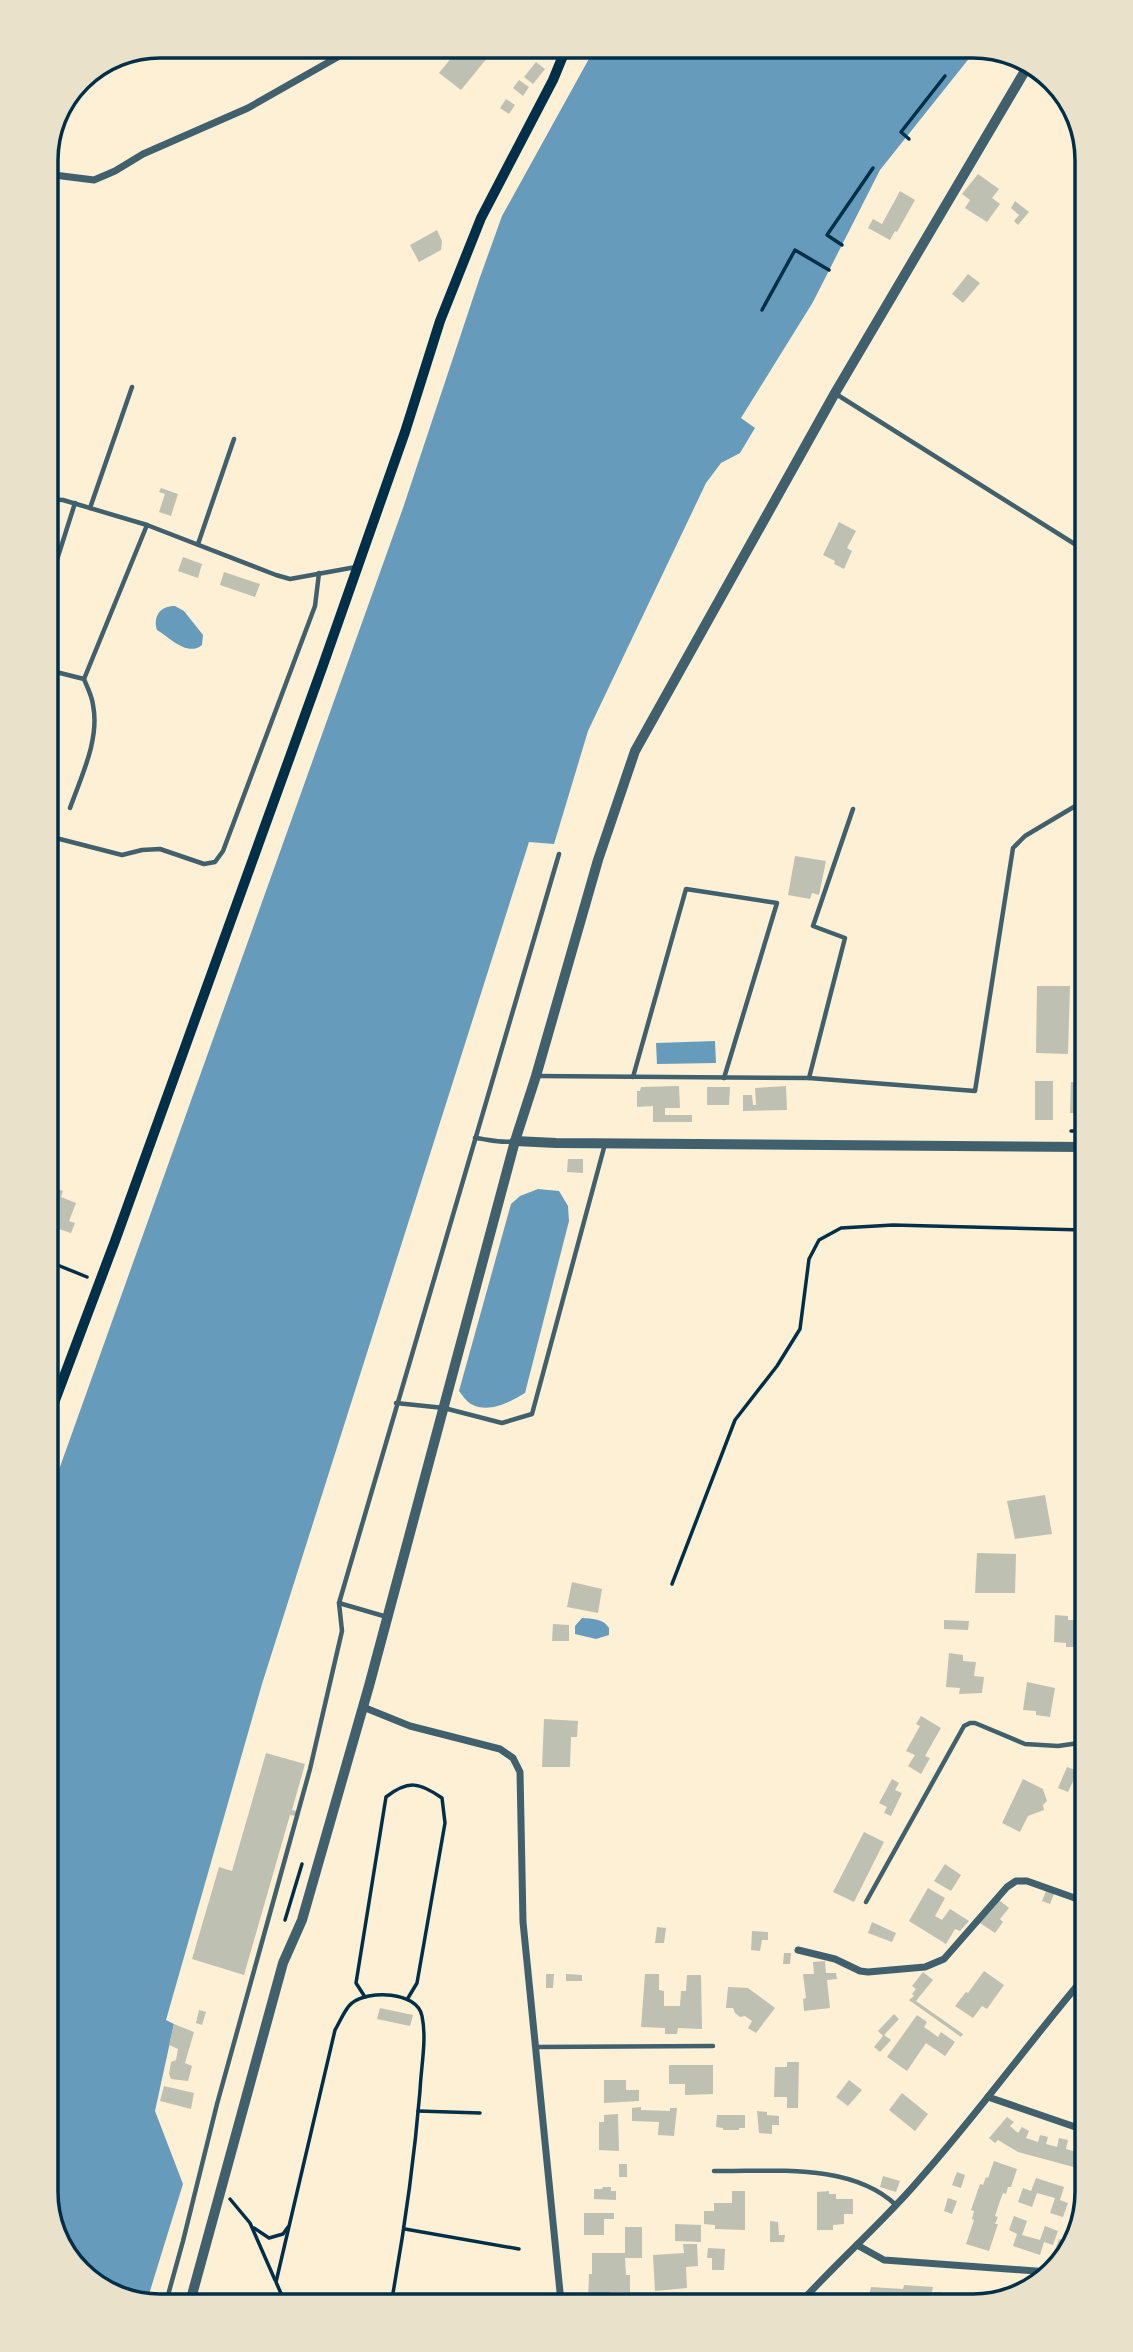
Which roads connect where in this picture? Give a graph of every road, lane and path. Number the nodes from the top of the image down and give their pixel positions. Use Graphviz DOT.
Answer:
graph roads {
  1 [pos="336,58"];
  2 [pos="562,58"];
  3 [pos="1025,72"];
  4 [pos="945,76"];
  5 [pos="909,139"];
  6 [pos="873,168"];
  7 [pos="58,176"];
  8 [pos="842,245"];
  9 [pos="829,270"];
  10 [pos="762,310"];
  11 [pos="132,387"];
  12 [pos="835,393"];
  13 [pos="234,439"];
  14 [pos="58,499"];
  15 [pos="75,503"];
  16 [pos="90,508"];
  17 [pos="147,525"];
  18 [pos="198,544"];
  19 [pos="1075,544"];
  20 [pos="58,556"];
  21 [pos="357,566"];
  22 [pos="318,573"];
  23 [pos="58,673"];
  24 [pos="83,679"];
  25 [pos="1075,806"];
  26 [pos="70,808"];
  27 [pos="853,809"];
  28 [pos="58,839"];
  29 [pos="559,854"];
  30 [pos="536,1076"];
  31 [pos="633,1077"];
  32 [pos="724,1078"];
  33 [pos="809,1078"];
  34 [pos="1069,1131"];
  35 [pos="1075,1131"];
  36 [pos="475,1138"];
  37 [pos="515,1141"];
  38 [pos="605,1144"];
  39 [pos="1075,1147"];
  40 [pos="1075,1230"];
  41 [pos="58,1265"];
  42 [pos="99,1282"];
  43 [pos="58,1392"];
  44 [pos="396,1403"];
  45 [pos="444,1408"];
  46 [pos="671,1584"];
  47 [pos="339,1603"];
  48 [pos="387,1617"];
  49 [pos="363,1707"];
  50 [pos="1075,1744"];
  51 [pos="1075,1898"];
  52 [pos="866,1902"];
  53 [pos="798,1950"];
  54 [pos="1075,1989"];
  55 [pos="365,1997"];
  56 [pos="408,1998"];
  57 [pos="713,2046"];
  58 [pos="536,2047"];
  59 [pos="988,2097"];
  60 [pos="418,2111"];
  61 [pos="480,2113"];
  62 [pos="1075,2127"];
  63 [pos="714,2171"];
  64 [pos="219,2195"];
  65 [pos="896,2205"];
  66 [pos="289,2225"];
  67 [pos="252,2227"];
  68 [pos="405,2229"];
  69 [pos="857,2245"];
  70 [pos="519,2249"];
  71 [pos="1038,2271"];
  72 [pos="276,2282"];
  73 [pos="168,2294"];
  74 [pos="192,2294"];
  75 [pos="281,2294"];
  76 [pos="393,2294"];
  77 [pos="560,2294"];
  78 [pos="809,2294"];
  1 -- 7 [label="street"];
  2 -- 21 [label="main road"];
  3 -- 12 [label="street"];
  4 -- 5 [label="path"];
  6 -- 8 [label="path"];
  9 -- 10 [label="path"];
  11 -- 16 [label="lane"];
  12 -- 19 [label="lane"];
  12 -- 30 [label="street"];
  13 -- 18 [label="lane"];
  14 -- 15 [label="lane"];
  15 -- 16 [label="lane"];
  15 -- 20 [label="lane"];
  16 -- 17 [label="lane"];
  17 -- 18 [label="lane"];
  17 -- 24 [label="lane"];
  18 -- 22 [label="lane"];
  21 -- 22 [label="lane"];
  21 -- 42 [label="main road"];
  22 -- 28 [label="lane"];
  23 -- 24 [label="lane"];
  24 -- 26 [label="lane"];
  25 -- 33 [label="lane"];
  27 -- 33 [label="lane"];
  29 -- 36 [label="lane"];
  30 -- 31 [label="lane"];
  30 -- 37 [label="street"];
  31 -- 32 [label="lane"];
  31 -- 32 [label="lane"];
  32 -- 33 [label="lane"];
  34 -- 35 [label="path"];
  36 -- 37 [label="lane"];
  36 -- 44 [label="lane"];
  37 -- 38 [label="street"];
  37 -- 45 [label="street"];
  38 -- 39 [label="street"];
  38 -- 45 [label="lane"];
  40 -- 46 [label="path"];
  41 -- 42 [label="path"];
  42 -- 43 [label="main road"];
  44 -- 45 [label="lane"];
  44 -- 47 [label="lane"];
  45 -- 48 [label="street"];
  47 -- 48 [label="lane"];
  47 -- 73 [label="lane"];
  48 -- 49 [label="street"];
  49 -- 58 [label="street"];
  49 -- 64 [label="street"];
  50 -- 52 [label="lane"];
  51 -- 53 [label="street"];
  54 -- 59 [label="street"];
  55 -- 56 [label="path"];
  55 -- 56 [label="path"];
  55 -- 66 [label="path"];
  56 -- 60 [label="path"];
  57 -- 58 [label="lane"];
  58 -- 77 [label="street"];
  59 -- 62 [label="street"];
  59 -- 65 [label="street"];
  60 -- 61 [label="path"];
  60 -- 68 [label="path"];
  63 -- 65 [label="lane"];
  64 -- 67 [label="path"];
  64 -- 74 [label="street"];
  65 -- 69 [label="street"];
  66 -- 67 [label="path"];
  66 -- 72 [label="path"];
  67 -- 72 [label="path"];
  68 -- 70 [label="path"];
  68 -- 76 [label="path"];
  69 -- 71 [label="street"];
  69 -- 78 [label="street"];
  72 -- 75 [label="path"];
}
